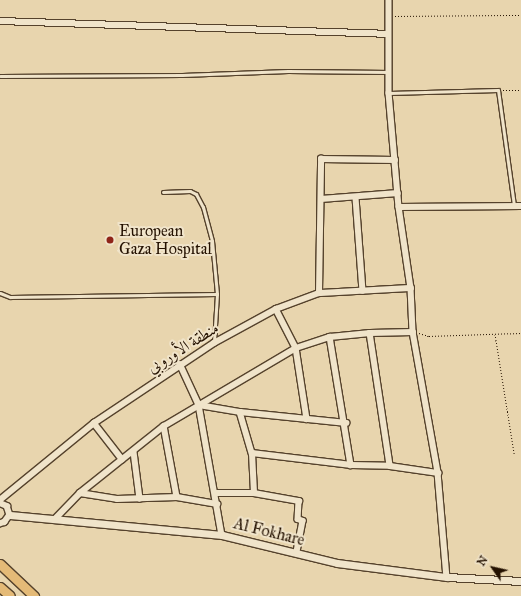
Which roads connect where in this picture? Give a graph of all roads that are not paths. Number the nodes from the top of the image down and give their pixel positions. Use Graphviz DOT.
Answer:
graph roads {
  1 [pos="389,0"];
  2 [pos="0,21"];
  3 [pos="388,34"];
  4 [pos="389,72"];
  5 [pos="0,76"];
  6 [pos="389,93"];
  7 [pos="395,160"];
  8 [pos="163,192"];
  9 [pos="398,193"];
  10 [pos="356,198"];
  11 [pos="321,199"];
  12 [pos="514,205"];
  13 [pos="521,206"];
  14 [pos="399,207"];
  15 [pos="411,288"];
  16 [pos="364,291"];
  17 [pos="0,293"];
  18 [pos="319,293"];
  19 [pos="217,294"];
  20 [pos="276,309"];
  21 [pos="413,332"];
  22 [pos="370,333"];
  23 [pos="330,337"];
  24 [pos="214,343"];
  25 [pos="296,348"];
  26 [pos="180,364"];
  27 [pos="199,405"];
  28 [pos="240,412"];
  29 [pos="308,419"];
  30 [pos="94,422"];
  31 [pos="346,423"];
  32 [pos="164,426"];
  33 [pos="134,452"];
  34 [pos="252,453"];
  35 [pos="122,459"];
  36 [pos="351,465"];
  37 [pos="390,466"];
  38 [pos="438,473"];
  39 [pos="216,492"];
  40 [pos="80,493"];
  41 [pos="254,493"];
  42 [pos="176,497"];
  43 [pos="140,499"];
  44 [pos="0,501"];
  45 [pos="217,504"];
  46 [pos="10,515"];
  47 [pos="55,520"];
  48 [pos="0,524"];
  49 [pos="222,534"];
  50 [pos="297,553"];
  51 [pos="0,564"];
  52 [pos="447,578"];
  53 [pos="521,581"];
  54 [pos="0,587"];
  55 [pos="10,596"];
  56 [pos="34,596"];
  1 -- 3 [label="street"];
  2 -- 3 [label="street"];
  3 -- 4 [label="street"];
  4 -- 5 [label="lane"];
  4 -- 6 [label="street"];
  6 -- 7 [label="street"];
  6 -- 12 [label="lane"];
  7 -- 9 [label="street"];
  7 -- 11 [label="street"];
  8 -- 19 [label="lane"];
  9 -- 10 [label="street"];
  9 -- 14 [label="street"];
  10 -- 11 [label="street"];
  10 -- 16 [label="street"];
  11 -- 18 [label="street"];
  12 -- 13 [label="street"];
  12 -- 14 [label="street"];
  14 -- 15 [label="street"];
  15 -- 16 [label="street, منطقة الأوروبي"];
  15 -- 21 [label="street"];
  16 -- 18 [label="street, منطقة الأوروبي"];
  17 -- 19 [label="lane"];
  18 -- 20 [label="street, منطقة الأوروبي"];
  19 -- 24 [label="lane"];
  20 -- 24 [label="street, منطقة الأوروبي"];
  20 -- 25 [label="street"];
  21 -- 22 [label="street"];
  21 -- 38 [label="street"];
  22 -- 23 [label="street"];
  22 -- 37 [label="street"];
  23 -- 25 [label="street"];
  23 -- 31 [label="street"];
  24 -- 26 [label="street, منطقة الأوروبي"];
  25 -- 27 [label="street"];
  25 -- 29 [label="street"];
  26 -- 27 [label="street"];
  26 -- 30 [label="street, منطقة الأوروبي"];
  27 -- 28 [label="street"];
  27 -- 32 [label="street"];
  27 -- 39 [label="street"];
  28 -- 29 [label="street"];
  28 -- 34 [label="street"];
  29 -- 31 [label="street"];
  30 -- 35 [label="street"];
  30 -- 44 [label="street, منطقة الأوروبي"];
  31 -- 36 [label="street"];
  32 -- 33 [label="street"];
  32 -- 42 [label="street"];
  33 -- 35 [label="street"];
  33 -- 43 [label="street"];
  34 -- 36 [label="street"];
  34 -- 41 [label="street"];
  35 -- 40 [label="street"];
  36 -- 37 [label="street"];
  37 -- 38 [label="street"];
  38 -- 52 [label="street"];
  39 -- 41 [label="street"];
  39 -- 45 [label="street"];
  40 -- 43 [label="street"];
  40 -- 47 [label="street"];
  41 -- 50 [label="street"];
  42 -- 43 [label="street"];
  42 -- 45 [label="street"];
  44 -- 46 [label="street"];
  45 -- 49 [label="street"];
  46 -- 47 [label="street, Al Fokhare"];
  46 -- 48 [label="street"];
  47 -- 49 [label="street, Al Fokhare"];
  49 -- 50 [label="street, Al Fokhare"];
  50 -- 52 [label="street, Al Fokhare"];
  51 -- 56 [label="highway"];
  52 -- 53 [label="street, Al Fokhare"];
  54 -- 55 [label="highway"];
}
